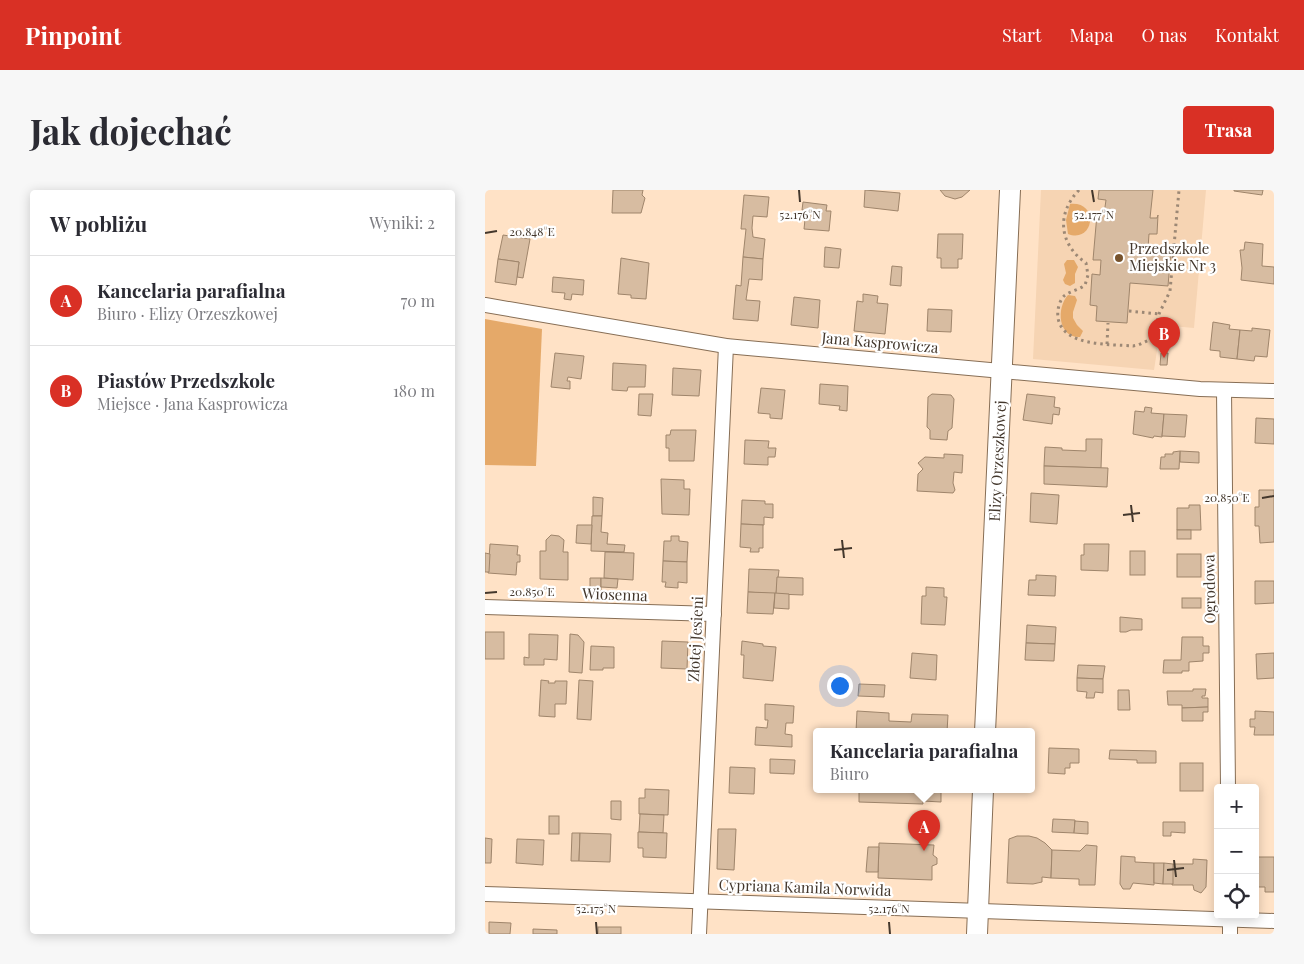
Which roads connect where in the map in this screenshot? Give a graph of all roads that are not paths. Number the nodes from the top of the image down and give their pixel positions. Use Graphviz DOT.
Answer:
graph roads {
  1 [pos="1010,190"];
  2 [pos="485,305"];
  3 [pos="726,346"];
  4 [pos="1001,371"];
  5 [pos="1224,390"];
  6 [pos="1274,391"];
  7 [pos="485,607"];
  8 [pos="714,614"];
  9 [pos="985,728"];
  10 [pos="1228,784"];
  11 [pos="983,793"];
  12 [pos="485,894"];
  13 [pos="700,901"];
  14 [pos="978,910"];
  15 [pos="1214,917"];
  16 [pos="1230,919"];
  17 [pos="1252,919"];
  18 [pos="1274,921"];
  19 [pos="699,934"];
  20 [pos="977,934"];
  21 [pos="1230,934"];
  1 -- 4 [label="street, Elizy Orzeszkowej"];
  2 -- 3 [label="street, Jana Kasprowicza"];
  3 -- 4 [label="street, Jana Kasprowicza"];
  3 -- 8 [label="street, Złotej Jesieni"];
  4 -- 5 [label="street, Jana Kasprowicza"];
  4 -- 9 [label="street, Elizy Orzeszkowej"];
  5 -- 6 [label="street, Jana Kasprowicza"];
  5 -- 10 [label="street, Ogrodowa"];
  7 -- 8 [label="street, Wiosenna"];
  8 -- 13 [label="street, Złotej Jesieni"];
  11 -- 14 [label="street"];
  12 -- 13 [label="street, Cypriana Kamila Norwida"];
  13 -- 14 [label="street, Cypriana Kamila Norwida"];
  13 -- 19 [label="street, Złotej Jesieni"];
  14 -- 15 [label="street, Cypriana Kamila Norwida"];
  14 -- 20 [label="street"];
  16 -- 21 [label="street"];
  17 -- 18 [label="street, Cypriana Kamila Norwida"];
}
